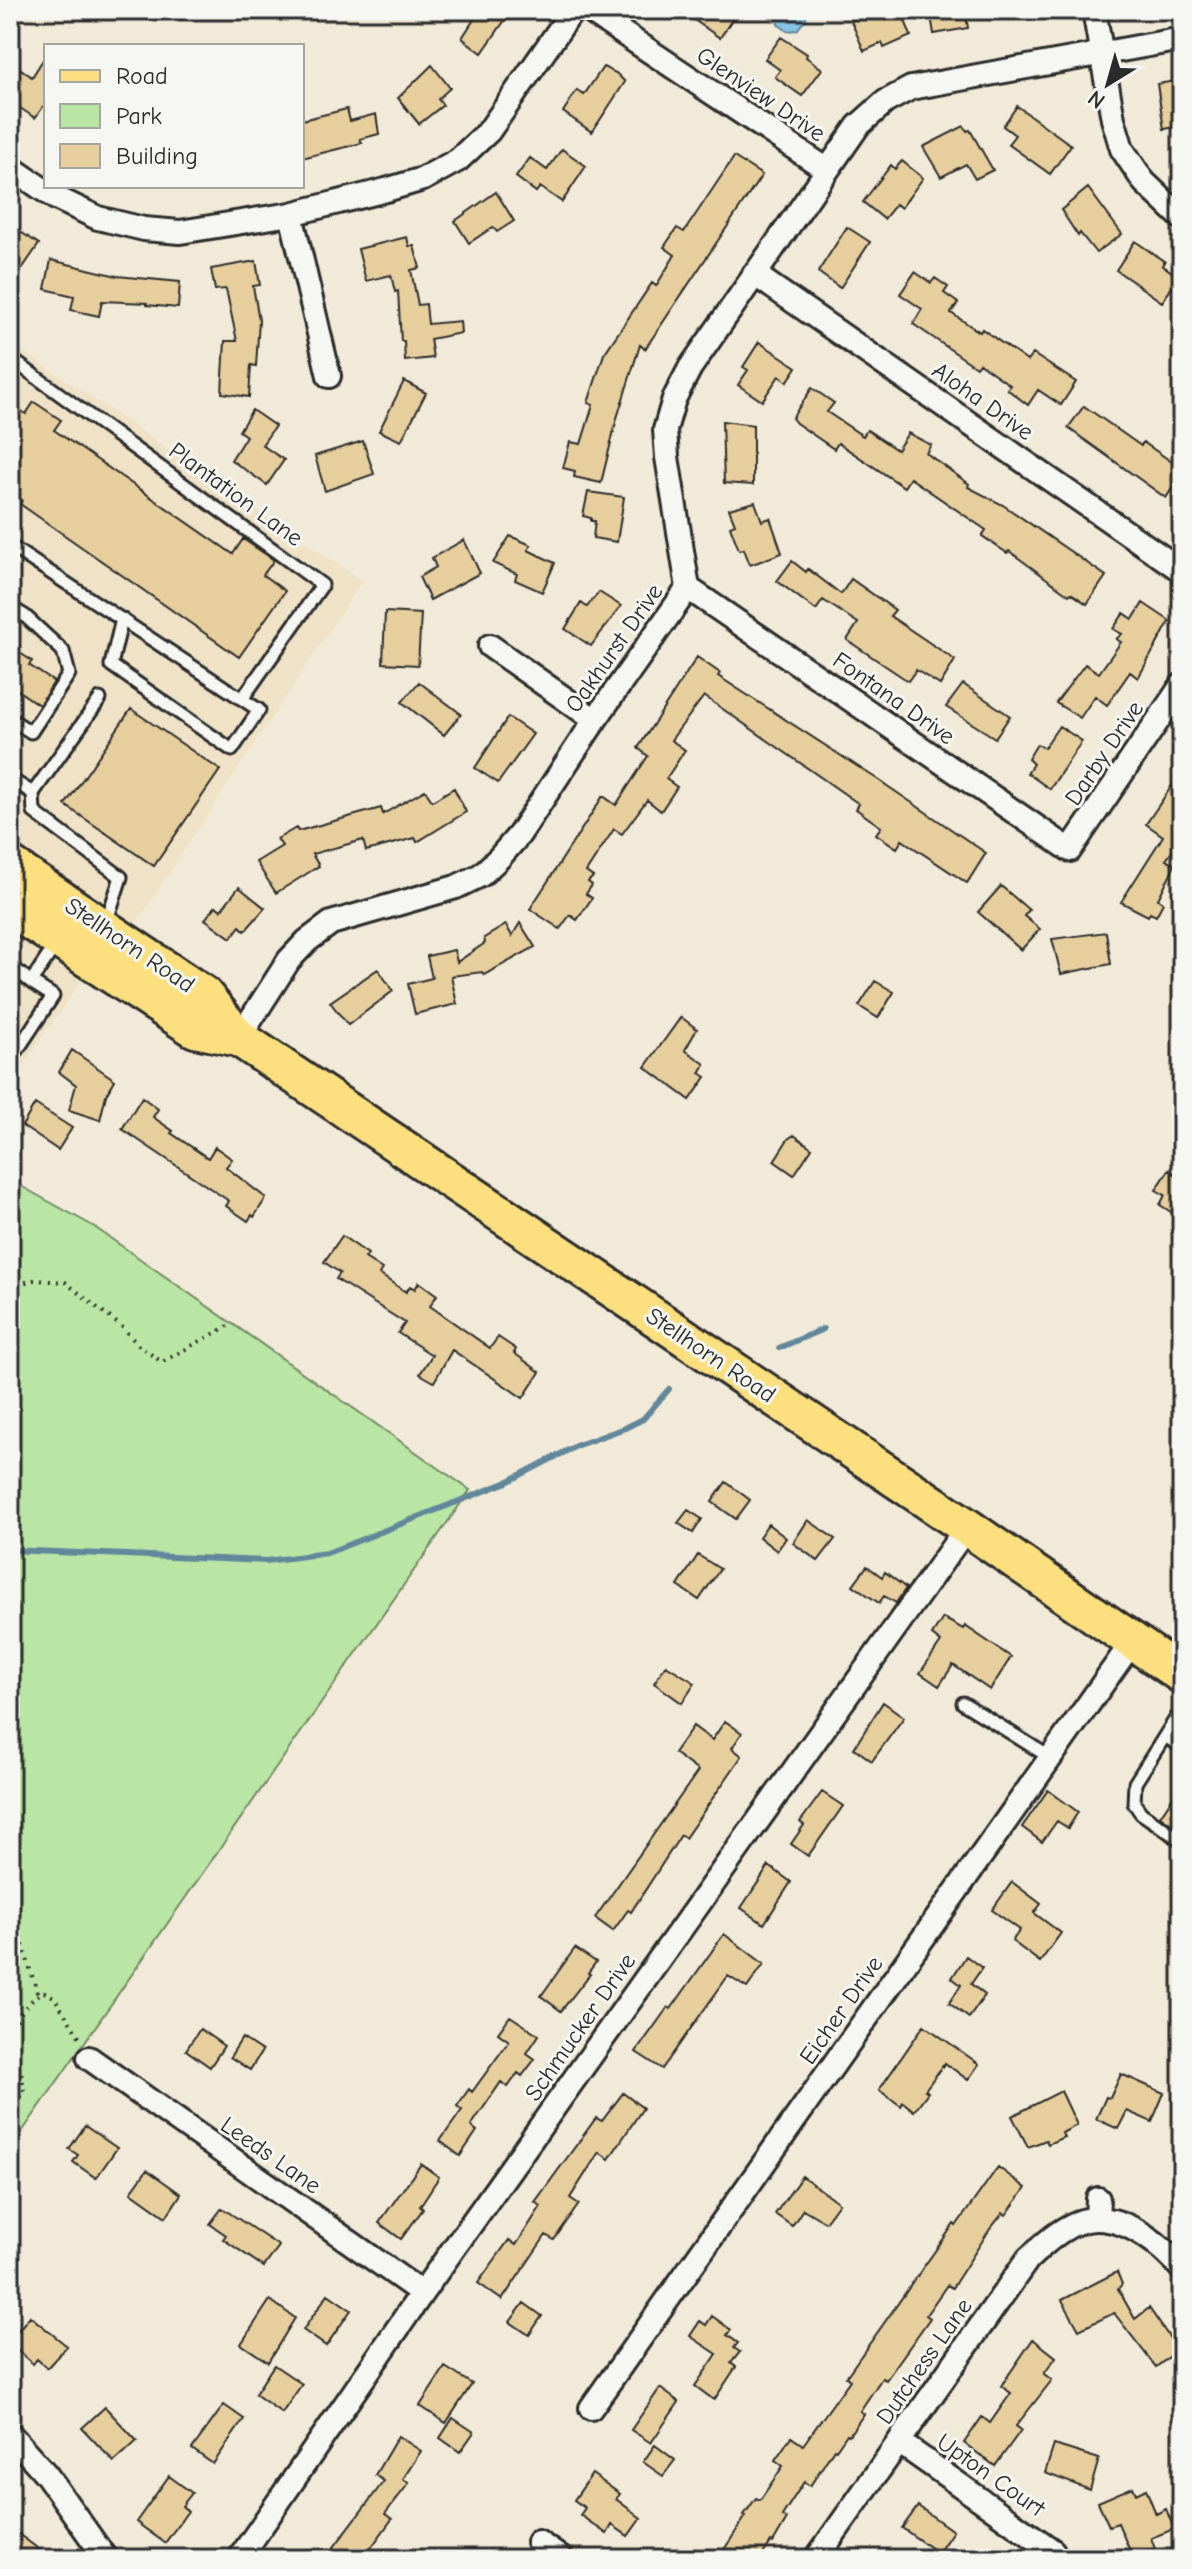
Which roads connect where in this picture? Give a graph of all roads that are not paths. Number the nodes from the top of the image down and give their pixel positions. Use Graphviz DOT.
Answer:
graph roads {
  1 [pos="573,10"];
  2 [pos="588,10"];
  3 [pos="1094,10"];
  4 [pos="1182,39"];
  5 [pos="1103,53"];
  6 [pos="10,167"];
  7 [pos="826,169"];
  8 [pos="291,214"];
  9 [pos="1182,218"];
  10 [pos="754,274"];
  11 [pos="10,358"];
  12 [pos="329,376"];
  13 [pos="10,546"];
  14 [pos="1182,571"];
  15 [pos="688,588"];
  16 [pos="10,607"];
  17 [pos="122,619"];
  18 [pos="490,646"];
  19 [pos="1182,685"];
  20 [pos="100,699"];
  21 [pos="242,699"];
  22 [pos="10,719"];
  23 [pos="595,720"];
  24 [pos="10,779"];
  25 [pos="33,793"];
  26 [pos="1070,850"];
  27 [pos="10,865"];
  28 [pos="10,908"];
  29 [pos="104,927"];
  30 [pos="59,941"];
  31 [pos="10,965"];
  32 [pos="31,982"];
  33 [pos="239,1038"];
  34 [pos="10,1061"];
  35 [pos="967,1527"];
  36 [pos="1133,1641"];
  37 [pos="1182,1675"];
  38 [pos="963,1703"];
  39 [pos="1182,1709"];
  40 [pos="1165,1736"];
  41 [pos="1182,1747"];
  42 [pos="1051,1758"];
  43 [pos="1182,1841"];
  44 [pos="89,2058"];
  45 [pos="1182,2269"];
  46 [pos="422,2293"];
  47 [pos="591,2408"];
  48 [pos="10,2434"];
  49 [pos="899,2442"];
  50 [pos="538,2542"];
  51 [pos="1053,2551"];
  52 [pos="106,2559"];
  53 [pos="239,2559"];
  54 [pos="562,2559"];
  55 [pos="816,2559"];
  1 -- 8 [label="street"];
  2 -- 7 [label="street, Glenview Drive"];
  3 -- 5 [label="street"];
  4 -- 5 [label="street, Oakhurst Drive"];
  5 -- 7 [label="street, Oakhurst Drive"];
  5 -- 9 [label="street"];
  6 -- 8 [label="street"];
  7 -- 10 [label="street, Oakhurst Drive"];
  8 -- 12 [label="street"];
  10 -- 14 [label="street, Aloha Drive"];
  10 -- 15 [label="street, Oakhurst Drive"];
  11 -- 21 [label="lane, Plantation Lane"];
  13 -- 17 [label="lane"];
  15 -- 23 [label="street, Oakhurst Drive"];
  15 -- 26 [label="street, Fontana Drive"];
  16 -- 22 [label="lane"];
  17 -- 21 [label="lane"];
  17 -- 21 [label="lane"];
  18 -- 23 [label="street"];
  19 -- 26 [label="street, Darby Drive"];
  20 -- 25 [label="lane"];
  23 -- 33 [label="street, Oakhurst Drive"];
  24 -- 25 [label="lane"];
  25 -- 29 [label="lane"];
  27 -- 29 [label="main road, Stellhorn Road"];
  28 -- 30 [label="main road, Stellhorn Road"];
  29 -- 33 [label="main road, Stellhorn Road"];
  30 -- 32 [label="lane"];
  30 -- 33 [label="main road, Stellhorn Road"];
  31 -- 32 [label="lane"];
  32 -- 34 [label="lane"];
  33 -- 35 [label="main road, Stellhorn Road"];
  35 -- 36 [label="main road, Stellhorn Road"];
  35 -- 46 [label="street, Schmucker Drive"];
  36 -- 37 [label="main road, Stellhorn Road"];
  36 -- 42 [label="street, Eicher Drive"];
  38 -- 42 [label="lane"];
  39 -- 40 [label="lane"];
  40 -- 41 [label="lane"];
  40 -- 43 [label="lane"];
  42 -- 47 [label="street, Eicher Drive"];
  44 -- 46 [label="street, Leeds Lane"];
  45 -- 49 [label="street, Dutchess Lane"];
  46 -- 53 [label="street, Schmucker Drive"];
  48 -- 52 [label="street"];
  49 -- 51 [label="street, Upton Court"];
  49 -- 55 [label="street, Dutchess Lane"];
  50 -- 54 [label="street"];
}
